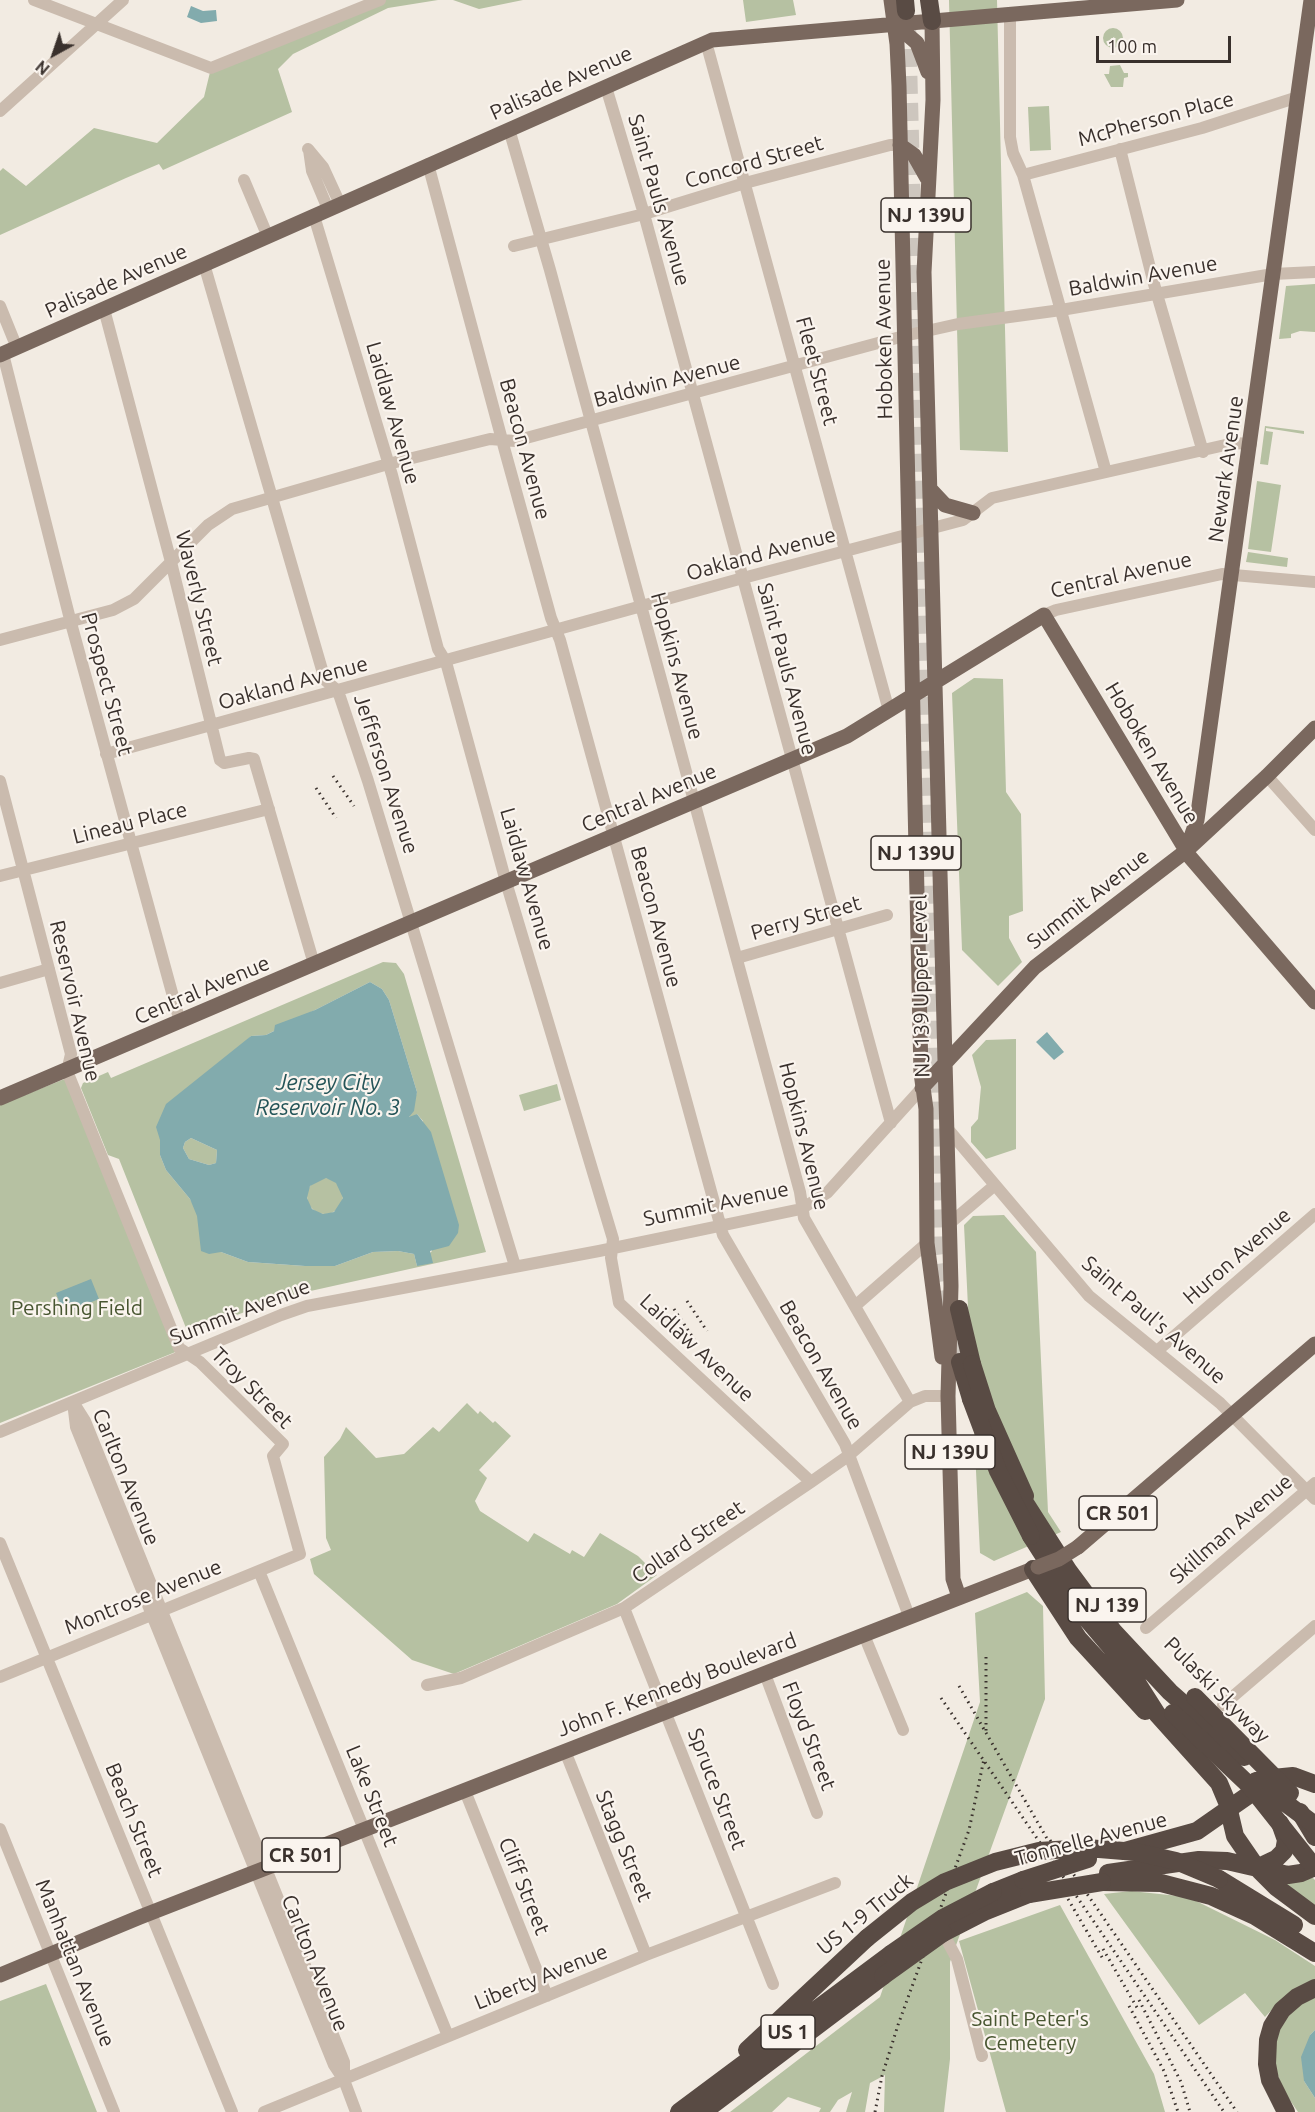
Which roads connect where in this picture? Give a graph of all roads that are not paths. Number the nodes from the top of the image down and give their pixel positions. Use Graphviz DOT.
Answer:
graph roads {
  1 [pos="34,0"];
  2 [pos="123,0"];
  3 [pos="380,0"];
  4 [pos="891,0"];
  5 [pos="1177,0"];
  6 [pos="1311,0"];
  7 [pos="914,9"];
  8 [pos="1007,14"];
  9 [pos="94,26"];
  10 [pos="706,42"];
  11 [pos="1309,57"];
  12 [pos="606,87"];
  13 [pos="1298,97"];
  14 [pos="933,100"];
  15 [pos="0,111"];
  16 [pos="509,129"];
  17 [pos="900,145"];
  18 [pos="1120,149"];
  19 [pos="428,164"];
  20 [pos="1023,175"];
  21 [pos="927,178"];
  22 [pos="244,180"];
  23 [pos="745,183"];
  24 [pos="327,210"];
  25 [pos="644,214"];
  26 [pos="268,237"];
  27 [pos="541,239"];
  28 [pos="514,246"];
  29 [pos="204,264"];
  30 [pos="1315,272"];
  31 [pos="1273,274"];
  32 [pos="1156,294"];
  33 [pos="0,306"];
  34 [pos="104,309"];
  35 [pos="1061,310"];
  36 [pos="926,331"];
  37 [pos="904,336"];
  38 [pos="17,348"];
  39 [pos="1,355"];
  40 [pos="795,366"];
  41 [pos="693,394"];
  42 [pos="590,422"];
  43 [pos="929,432"];
  44 [pos="502,440"];
  45 [pos="1251,444"];
  46 [pos="1203,452"];
  47 [pos="388,464"];
  48 [pos="1106,472"];
  49 [pos="930,489"];
  50 [pos="274,497"];
  51 [pos="973,513"];
  52 [pos="931,528"];
  53 [pos="910,533"];
  54 [pos="844,551"];
  55 [pos="171,562"];
  56 [pos="1233,574"];
  57 [pos="743,578"];
  58 [pos="1315,582"];
  59 [pos="641,607"];
  60 [pos="1044,615"];
  61 [pos="70,622"];
  62 [pos="556,629"];
  63 [pos="0,640"];
  64 [pos="446,662"];
  65 [pos="935,682"];
  66 [pos="338,691"];
  67 [pos="912,696"];
  68 [pos="889,711"];
  69 [pos="210,725"];
  70 [pos="1315,728"];
  71 [pos="106,754"];
  72 [pos="792,760"];
  73 [pos="1268,776"];
  74 [pos="0,780"];
  75 [pos="693,802"];
  76 [pos="269,809"];
  77 [pos="1315,830"];
  78 [pos="614,835"];
  79 [pos="129,842"];
  80 [pos="1186,851"];
  81 [pos="23,870"];
  82 [pos="0,876"];
  83 [pos="506,882"];
  84 [pos="887,915"];
  85 [pos="412,922"];
  86 [pos="836,929"];
  87 [pos="736,958"];
  88 [pos="314,964"];
  89 [pos="49,969"];
  90 [pos="0,983"];
  91 [pos="1315,1002"];
  92 [pos="180,1023"];
  93 [pos="945,1063"];
  94 [pos="67,1071"];
  95 [pos="922,1088"];
  96 [pos="0,1098"];
  97 [pos="891,1123"];
  98 [pos="946,1127"];
  99 [pos="995,1185"];
  100 [pos="801,1209"];
  101 [pos="1315,1214"];
  102 [pos="949,1224"];
  103 [pos="720,1226"];
  104 [pos="927,1244"];
  105 [pos="613,1248"];
  106 [pos="515,1266"];
  107 [pos="855,1306"];
  108 [pos="959,1309"];
  109 [pos="1315,1344"];
  110 [pos="1157,1351"];
  111 [pos="188,1354"];
  112 [pos="966,1363"];
  113 [pos="948,1396"];
  114 [pos="73,1402"];
  115 [pos="910,1402"];
  116 [pos="1233,1415"];
  117 [pos="0,1432"];
  118 [pos="848,1456"];
  119 [pos="812,1482"];
  120 [pos="1312,1490"];
  121 [pos="1031,1510"];
  122 [pos="0,1543"];
  123 [pos="300,1554"];
  124 [pos="1036,1568"];
  125 [pos="259,1571"];
  126 [pos="959,1597"];
  127 [pos="624,1608"];
  128 [pos="156,1613"];
  129 [pos="909,1616"];
  130 [pos="1315,1626"];
  131 [pos="1146,1628"];
  132 [pos="864,1635"];
  133 [pos="47,1656"];
  134 [pos="1130,1671"];
  135 [pos="765,1674"];
  136 [pos="0,1677"];
  137 [pos="427,1685"];
  138 [pos="1223,1705"];
  139 [pos="665,1712"];
  140 [pos="1173,1713"];
  141 [pos="903,1730"];
  142 [pos="565,1751"];
  143 [pos="1240,1754"];
  144 [pos="1198,1758"];
  145 [pos="1308,1778"];
  146 [pos="1265,1782"];
  147 [pos="465,1791"];
  148 [pos="1272,1807"];
  149 [pos="1229,1810"];
  150 [pos="817,1813"];
  151 [pos="1315,1813"];
  152 [pos="1315,1825"];
  153 [pos="0,1829"];
  154 [pos="365,1830"];
  155 [pos="1315,1837"];
  156 [pos="1315,1844"];
  157 [pos="1315,1867"];
  158 [pos="1257,1868"];
  159 [pos="262,1871"];
  160 [pos="1100,1879"];
  161 [pos="835,1882"];
  162 [pos="1026,1887"];
  163 [pos="994,1900"];
  164 [pos="150,1913"];
  165 [pos="1315,1916"];
  166 [pos="746,1918"];
  167 [pos="943,1933"];
  168 [pos="1315,1939"];
  169 [pos="1315,1953"];
  170 [pos="50,1954"];
  171 [pos="646,1955"];
  172 [pos="0,1975"];
  173 [pos="773,1984"];
  174 [pos="1315,1988"];
  175 [pos="547,1996"];
  176 [pos="448,2036"];
  177 [pos="982,2056"];
  178 [pos="344,2080"];
  179 [pos="682,2110"];
  180 [pos="114,2112"];
  181 [pos="232,2112"];
  182 [pos="264,2112"];
  183 [pos="357,2112"];
  184 [pos="703,2112"];
  185 [pos="1286,2112"];
  1 -- 9 [label="street"];
  2 -- 9 [label="street"];
  3 -- 9 [label="street"];
  4 -- 7 [label="main road, Hoboken Avenue / NJ 139U"];
  5 -- 8 [label="main road, Palisade Avenue"];
  6 -- 11 [label="main road, Newark Avenue"];
  7 -- 8 [label="main road, Palisade Avenue"];
  7 -- 10 [label="main road, Palisade Avenue"];
  7 -- 14 [label="main road, Hoboken Avenue / NJ 139U"];
  7 -- 14 [label="main road"];
  7 -- 17 [label="main road, Hoboken Avenue / NJ 139U"];
  8 -- 20 [label="street"];
  9 -- 15 [label="street"];
  10 -- 12 [label="main road, Palisade Avenue"];
  10 -- 23 [label="street, Fleet Street"];
  11 -- 13 [label="main road, Newark Avenue"];
  12 -- 16 [label="main road, Palisade Avenue"];
  12 -- 25 [label="street, Saint Pauls Avenue"];
  13 -- 18 [label="street, McPherson Place"];
  13 -- 31 [label="main road, Newark Avenue"];
  14 -- 21 [label="main road, Hoboken Avenue / NJ 139U"];
  16 -- 19 [label="main road, Palisade Avenue"];
  16 -- 27 [label="street, Hopkins Avenue"];
  17 -- 21 [label="main road"];
  17 -- 23 [label="street, Concord Street"];
  17 -- 37 [label="main road, Hoboken Avenue / NJ 139U"];
  18 -- 20 [label="street, McPherson Place"];
  18 -- 32 [label="street"];
  19 -- 24 [label="main road, Palisade Avenue"];
  19 -- 44 [label="street, Beacon Avenue"];
  20 -- 35 [label="street"];
  21 -- 36 [label="main road, Hoboken Avenue / NJ 139U"];
  22 -- 26 [label="street"];
  23 -- 25 [label="street, Concord Street"];
  23 -- 40 [label="street, Fleet Street"];
  24 -- 26 [label="main road, Palisade Avenue"];
  24 -- 47 [label="street, Laidlaw Avenue"];
  25 -- 27 [label="street, Concord Street"];
  25 -- 41 [label="street, Saint Pauls Avenue"];
  26 -- 29 [label="main road, Palisade Avenue"];
  27 -- 28 [label="street, Concord Street"];
  27 -- 42 [label="street, Hopkins Avenue"];
  29 -- 34 [label="main road, Palisade Avenue"];
  29 -- 50 [label="street, Jefferson Avenue"];
  30 -- 31 [label="street, Baldwin Avenue"];
  31 -- 32 [label="street, Baldwin Avenue"];
  31 -- 45 [label="main road, Newark Avenue"];
  32 -- 35 [label="street, Baldwin Avenue"];
  32 -- 46 [label="street"];
  33 -- 38 [label="street"];
  34 -- 38 [label="main road, Palisade Avenue"];
  34 -- 55 [label="street, Waverly Street"];
  35 -- 36 [label="street, Baldwin Avenue"];
  35 -- 48 [label="street"];
  36 -- 37 [label="street, Baldwin Avenue"];
  36 -- 43 [label="main road, Hoboken Avenue / NJ 139U"];
  37 -- 40 [label="street, Baldwin Avenue"];
  37 -- 53 [label="main road, Hoboken Avenue / NJ 139U"];
  38 -- 39 [label="main road, Palisade Avenue"];
  39 -- 61 [label="street, Prospect Street"];
  40 -- 41 [label="street, Baldwin Avenue"];
  40 -- 54 [label="street, Fleet Street"];
  41 -- 42 [label="street, Baldwin Avenue"];
  41 -- 57 [label="street, Saint Pauls Avenue"];
  42 -- 44 [label="street, Baldwin Avenue"];
  42 -- 59 [label="street, Hopkins Avenue"];
  43 -- 49 [label="main road, NJ 139 Upper Level / NJ 139U"];
  44 -- 47 [label="street, Baldwin Avenue"];
  44 -- 62 [label="street, Beacon Avenue"];
  45 -- 46 [label="street, Oakland Avenue"];
  45 -- 56 [label="main road, Newark Avenue"];
  46 -- 48 [label="street, Oakland Avenue"];
  47 -- 50 [label="street, Baldwin Avenue"];
  47 -- 64 [label="street, Laidlaw Avenue"];
  48 -- 51 [label="street, Oakland Avenue"];
  49 -- 51 [label="main road"];
  49 -- 52 [label="main road, NJ 139 Upper Level / NJ 139U"];
  50 -- 55 [label="street, Baldwin Avenue"];
  50 -- 66 [label="street, Jefferson Avenue"];
  51 -- 52 [label="street, Oakland Avenue"];
  52 -- 53 [label="street, Oakland Avenue"];
  52 -- 65 [label="main road, NJ 139 Upper Level / NJ 139U"];
  53 -- 54 [label="street, Oakland Avenue"];
  53 -- 67 [label="main road, NJ 139 Upper Level / NJ 139U"];
  54 -- 57 [label="street, Oakland Avenue"];
  54 -- 68 [label="street, Fleet Street"];
  55 -- 61 [label="street, Baldwin Avenue"];
  55 -- 69 [label="street, Waverly Street"];
  56 -- 58 [label="street, Central Avenue"];
  56 -- 60 [label="street, Central Avenue"];
  56 -- 80 [label="main road, Newark Avenue"];
  57 -- 59 [label="street, Oakland Avenue"];
  57 -- 72 [label="street, Saint Pauls Avenue"];
  59 -- 62 [label="street, Oakland Avenue"];
  59 -- 75 [label="street, Hopkins Avenue"];
  60 -- 65 [label="main road, Central Avenue"];
  60 -- 80 [label="main road, Hoboken Avenue"];
  61 -- 63 [label="street, Baldwin Avenue"];
  61 -- 71 [label="street, Prospect Street"];
  62 -- 64 [label="street, Oakland Avenue"];
  62 -- 78 [label="street, Beacon Avenue"];
  64 -- 66 [label="street, Oakland Avenue"];
  64 -- 83 [label="street, Laidlaw Avenue"];
  65 -- 67 [label="main road, Central Avenue"];
  65 -- 93 [label="main road, NJ 139 Upper Level / NJ 139U"];
  66 -- 69 [label="street, Oakland Avenue"];
  66 -- 85 [label="street, Jefferson Avenue"];
  67 -- 68 [label="main road, Central Avenue"];
  67 -- 95 [label="main road, NJ 139 Upper Level / NJ 139U"];
  68 -- 72 [label="main road, Central Avenue"];
  69 -- 71 [label="street, Oakland Avenue"];
  69 -- 76 [label="street, Waverly Street"];
  70 -- 73 [label="main road, Summit Avenue"];
  71 -- 79 [label="street, Prospect Street"];
  72 -- 75 [label="main road, Central Avenue"];
  72 -- 86 [label="street, Saint Pauls Avenue"];
  73 -- 77 [label="street"];
  73 -- 80 [label="main road, Summit Avenue"];
  74 -- 81 [label="street, Reservoir Avenue"];
  75 -- 78 [label="main road, Central Avenue"];
  75 -- 87 [label="street, Hopkins Avenue"];
  76 -- 79 [label="street, Lineau Place"];
  76 -- 88 [label="street, Waverly Street"];
  78 -- 83 [label="main road, Central Avenue"];
  78 -- 103 [label="street, Beacon Avenue"];
  79 -- 81 [label="street, Lineau Place"];
  79 -- 92 [label="street, Prospect Street"];
  80 -- 91 [label="main road"];
  80 -- 93 [label="main road, Summit Avenue"];
  81 -- 82 [label="street, Lineau Place"];
  81 -- 89 [label="street, Reservoir Avenue"];
  83 -- 85 [label="main road, Central Avenue"];
  83 -- 105 [label="street, Laidlaw Avenue"];
  84 -- 86 [label="street, Perry Street"];
  85 -- 88 [label="main road, Central Avenue"];
  85 -- 106 [label="street, Jefferson Avenue"];
  86 -- 87 [label="street, Perry Street"];
  86 -- 97 [label="street, Saint Pauls Avenue"];
  87 -- 100 [label="street, Hopkins Avenue"];
  88 -- 92 [label="main road, Central Avenue"];
  89 -- 90 [label="street"];
  89 -- 94 [label="street, Reservoir Avenue"];
  92 -- 94 [label="main road, Central Avenue"];
  93 -- 95 [label="main road, Summit Avenue"];
  93 -- 98 [label="main road, NJ 139 Upper Level / NJ 139U"];
  94 -- 96 [label="main road, Central Avenue"];
  94 -- 111 [label="street, Reservoir Avenue"];
  95 -- 97 [label="street, Summit Avenue"];
  95 -- 104 [label="main road, NJ 139 Upper Level / NJ 139U"];
  97 -- 100 [label="street, Summit Avenue"];
  98 -- 99 [label="street, Saint Paul's Avenue"];
  98 -- 102 [label="main road, NJ 139 Upper Level / NJ 139U"];
  99 -- 102 [label="street"];
  99 -- 110 [label="street, Saint Paul's Avenue"];
  100 -- 103 [label="street, Summit Avenue"];
  100 -- 107 [label="street, Hopkins Avenue"];
  101 -- 110 [label="street, Huron Avenue"];
  102 -- 113 [label="main road, NJ 139 Upper Level / NJ 139U"];
  103 -- 105 [label="street, Summit Avenue"];
  103 -- 118 [label="street, Beacon Avenue"];
  104 -- 107 [label="street"];
  104 -- 113 [label="main road, NJ 139 Upper Level / NJ 139U"];
  105 -- 106 [label="street, Summit Avenue"];
  105 -- 119 [label="street, Laidlaw Avenue"];
  106 -- 111 [label="street, Summit Avenue"];
  107 -- 115 [label="street, Hopkins Avenue"];
  108 -- 112 [label="highway, NJ 139"];
  109 -- 116 [label="main road, John F. Kennedy Boulevard / CR 501"];
  110 -- 116 [label="street, Saint Paul's Avenue"];
  111 -- 114 [label="street, Summit Avenue"];
  111 -- 123 [label="street, Troy Street"];
  112 -- 121 [label="highway, NJ 139, bridge"];
  112 -- 134 [label="highway, Pulaski Skyway / NJ 139, bridge"];
  113 -- 115 [label="street, Collard Street"];
  113 -- 126 [label="main road, NJ 139 Upper Level / NJ 139U"];
  114 -- 117 [label="street, Summit Avenue"];
  114 -- 128 [label="street, Carlton Avenue"];
  115 -- 118 [label="street, Collard Street"];
  116 -- 120 [label="street, Saint Paul's Avenue"];
  116 -- 124 [label="main road, John F. Kennedy Boulevard / CR 501, bridge"];
  118 -- 119 [label="street, Collard Street"];
  118 -- 129 [label="street, Beacon Avenue"];
  119 -- 127 [label="street, Collard Street"];
  120 -- 131 [label="street, Skillman Avenue"];
  121 -- 143 [label="highway"];
  121 -- 151 [label="highway, Pulaski Skyway / NJ 139, bridge"];
  122 -- 133 [label="street, Beach Street"];
  123 -- 125 [label="street, Montrose Avenue"];
  124 -- 126 [label="main road, John F. Kennedy Boulevard / CR 501"];
  124 -- 144 [label="highway"];
  125 -- 128 [label="street, Montrose Avenue"];
  125 -- 154 [label="street, Lake Street"];
  126 -- 129 [label="main road, John F. Kennedy Boulevard / CR 501"];
  127 -- 137 [label="street, Collard Street"];
  127 -- 139 [label="street, Spruce Street"];
  128 -- 133 [label="street, Montrose Avenue"];
  128 -- 159 [label="street, Carlton Avenue"];
  129 -- 132 [label="main road, John F. Kennedy Boulevard / CR 501"];
  130 -- 138 [label="street"];
  132 -- 135 [label="main road, John F. Kennedy Boulevard / CR 501"];
  132 -- 141 [label="street"];
  133 -- 136 [label="street, Montrose Avenue"];
  133 -- 164 [label="street, Beach Street"];
  134 -- 140 [label="highway, Pulaski Skyway / NJ 139"];
  134 -- 144 [label="highway"];
  135 -- 139 [label="main road, John F. Kennedy Boulevard / CR 501"];
  135 -- 150 [label="street, Floyd Street"];
  139 -- 142 [label="main road, John F. Kennedy Boulevard / CR 501"];
  139 -- 166 [label="street, Spruce Street"];
  140 -- 152 [label="highway, Pulaski Skyway / NJ 139, bridge"];
  140 -- 157 [label="highway, bridge"];
  142 -- 147 [label="main road, John F. Kennedy Boulevard / CR 501"];
  142 -- 171 [label="street, Stagg Street"];
  143 -- 145 [label="highway"];
  143 -- 146 [label="highway"];
  144 -- 149 [label="highway"];
  145 -- 146 [label="highway"];
  146 -- 148 [label="highway"];
  146 -- 149 [label="highway, Tonnelle Avenue / US 1"];
  146 -- 155 [label="highway"];
  147 -- 154 [label="main road, John F. Kennedy Boulevard / CR 501"];
  147 -- 175 [label="street, Cliff Street"];
  148 -- 156 [label="highway"];
  148 -- 158 [label="highway"];
  149 -- 158 [label="highway"];
  149 -- 162 [label="highway, Tonnelle Avenue / US 1, bridge"];
  153 -- 170 [label="street, Manhattan Avenue"];
  154 -- 159 [label="main road, John F. Kennedy Boulevard / CR 501"];
  154 -- 176 [label="street, Lake Street"];
  157 -- 158 [label="highway, Tonnelle Avenue"];
  158 -- 160 [label="highway, Tonnelle Avenue"];
  158 -- 165 [label="highway"];
  159 -- 164 [label="main road, John F. Kennedy Boulevard / CR 501"];
  159 -- 178 [label="street, Carlton Avenue"];
  160 -- 162 [label="highway, bridge"];
  160 -- 169 [label="highway"];
  161 -- 166 [label="street, Liberty Avenue"];
  162 -- 163 [label="highway, Tonnelle Avenue / US 1"];
  163 -- 167 [label="highway, Tonnelle Avenue / US 1"];
  163 -- 179 [label="highway, Tonnelle Avenue / US 1, bridge"];
  164 -- 170 [label="main road, John F. Kennedy Boulevard / CR 501"];
  164 -- 181 [label="street, Beach Street"];
  166 -- 171 [label="street, Liberty Avenue"];
  166 -- 173 [label="street, Spruce Street"];
  167 -- 177 [label="street"];
  167 -- 184 [label="highway, Tonnelle Avenue / US 1, bridge"];
  168 -- 179 [label="highway, US 1-9 Truck, bridge"];
  170 -- 172 [label="main road, John F. Kennedy Boulevard / CR 501"];
  170 -- 180 [label="street, Manhattan Avenue"];
  171 -- 175 [label="street, Liberty Avenue"];
  174 -- 185 [label="highway"];
  175 -- 176 [label="street, Liberty Avenue"];
  176 -- 178 [label="street, Liberty Avenue"];
  178 -- 182 [label="street, Liberty Avenue"];
  178 -- 183 [label="street, Carlton Avenue"];
}
